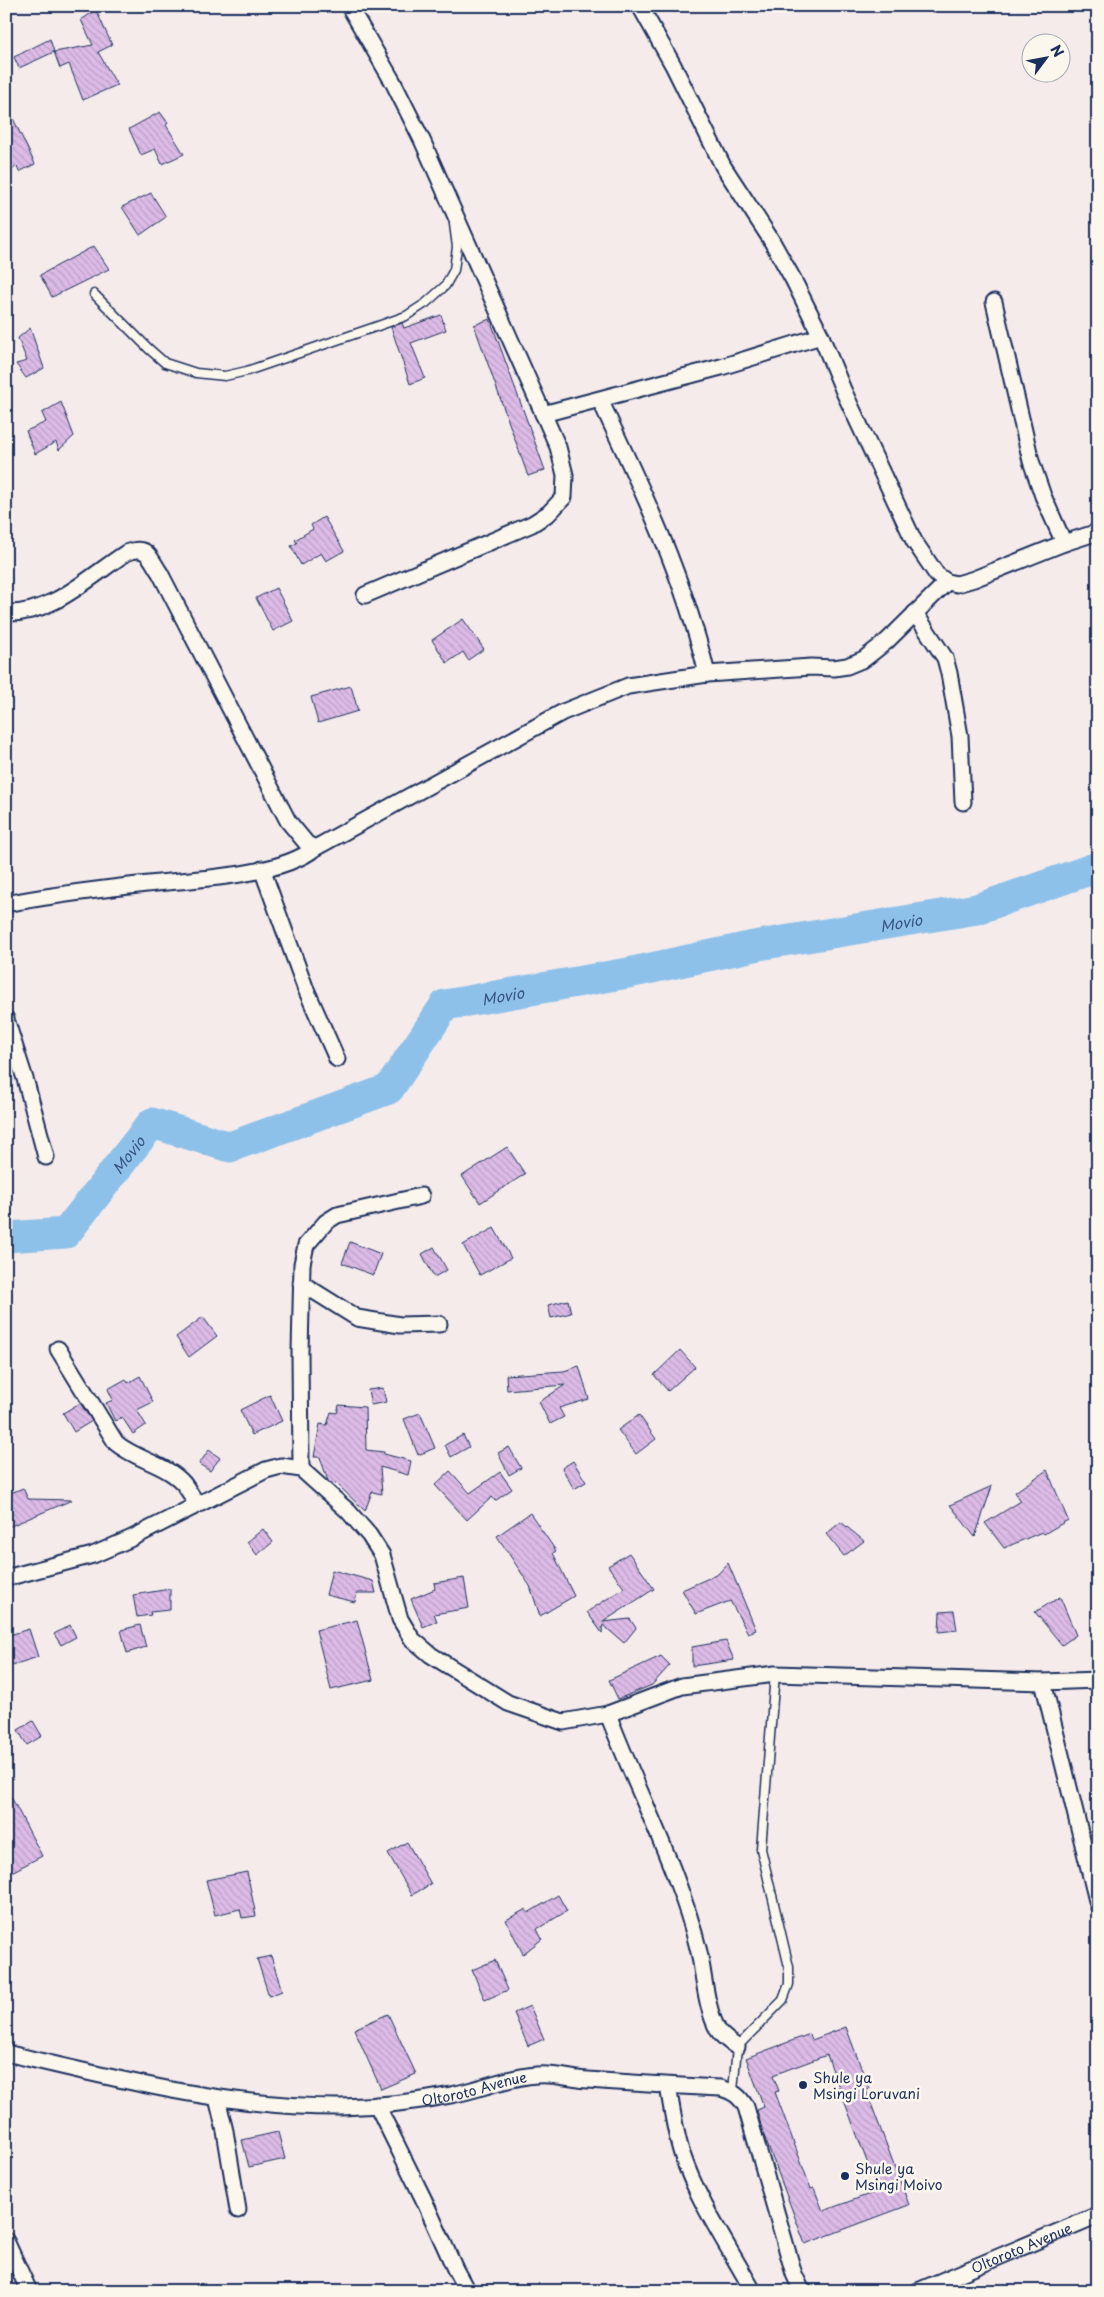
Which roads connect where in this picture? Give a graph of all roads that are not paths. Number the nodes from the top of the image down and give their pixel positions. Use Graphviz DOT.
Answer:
graph roads {
  1 [pos="349,6"];
  2 [pos="640,6"];
  3 [pos="450,205"];
  4 [pos="94,294"];
  5 [pos="994,302"];
  6 [pos="821,336"];
  7 [pos="600,400"];
  8 [pos="544,414"];
  9 [pos="1098,532"];
  10 [pos="1064,542"];
  11 [pos="947,582"];
  12 [pos="365,595"];
  13 [pos="6,613"];
  14 [pos="916,613"];
  15 [pos="707,674"];
  16 [pos="963,802"];
  17 [pos="315,848"];
  18 [pos="262,869"];
  19 [pos="6,904"];
  20 [pos="6,1020"];
  21 [pos="337,1059"];
  22 [pos="46,1157"];
  23 [pos="421,1196"];
  24 [pos="301,1283"];
  25 [pos="439,1324"];
  26 [pos="58,1349"];
  27 [pos="301,1469"];
  28 [pos="196,1505"];
  29 [pos="6,1578"];
  30 [pos="775,1674"];
  31 [pos="1098,1680"];
  32 [pos="1043,1682"];
  33 [pos="608,1714"];
  34 [pos="1098,1905"];
  35 [pos="737,2047"];
  36 [pos="6,2053"];
  37 [pos="668,2086"];
  38 [pos="733,2092"];
  39 [pos="217,2098"];
  40 [pos="377,2105"];
  41 [pos="238,2210"];
  42 [pos="1098,2215"];
  43 [pos="6,2241"];
  44 [pos="29,2291"];
  45 [pos="468,2291"];
  46 [pos="753,2291"];
  47 [pos="802,2291"];
  48 [pos="918,2291"];
  1 -- 3 [label="street"];
  2 -- 6 [label="street"];
  3 -- 4 [label="lane"];
  3 -- 8 [label="street"];
  5 -- 10 [label="street"];
  6 -- 7 [label="street"];
  6 -- 11 [label="street"];
  7 -- 8 [label="street"];
  7 -- 15 [label="street"];
  8 -- 12 [label="street"];
  9 -- 10 [label="street"];
  10 -- 11 [label="street"];
  11 -- 14 [label="street"];
  13 -- 17 [label="street"];
  14 -- 15 [label="street"];
  14 -- 16 [label="street"];
  15 -- 17 [label="street"];
  17 -- 18 [label="street"];
  18 -- 19 [label="street"];
  18 -- 21 [label="street"];
  20 -- 22 [label="street"];
  23 -- 24 [label="street"];
  24 -- 25 [label="street"];
  24 -- 27 [label="street"];
  26 -- 28 [label="street"];
  27 -- 28 [label="street"];
  27 -- 33 [label="street"];
  28 -- 29 [label="street"];
  30 -- 32 [label="street"];
  30 -- 33 [label="street"];
  30 -- 35 [label="lane"];
  31 -- 32 [label="street"];
  32 -- 34 [label="street"];
  33 -- 35 [label="street"];
  35 -- 38 [label="lane"];
  36 -- 39 [label="street, Oltoroto Avenue"];
  37 -- 38 [label="street, Oltoroto Avenue"];
  37 -- 40 [label="street, Oltoroto Avenue"];
  37 -- 46 [label="street"];
  38 -- 47 [label="street"];
  39 -- 40 [label="street, Oltoroto Avenue"];
  39 -- 41 [label="street"];
  40 -- 45 [label="street"];
  42 -- 48 [label="street, Oltoroto Avenue"];
  43 -- 44 [label="street"];
}
